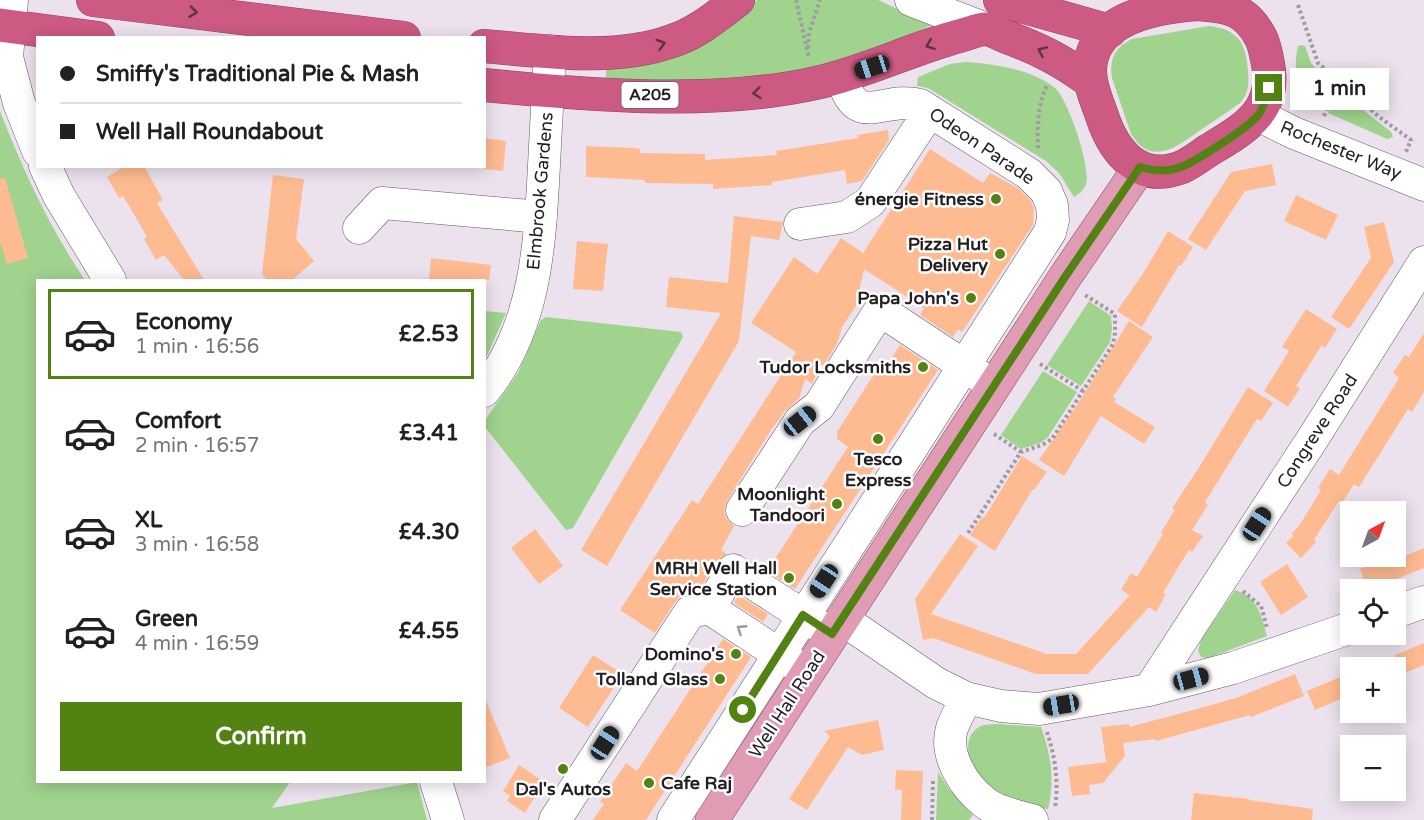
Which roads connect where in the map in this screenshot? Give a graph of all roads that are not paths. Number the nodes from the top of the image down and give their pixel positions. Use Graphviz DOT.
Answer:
graph roads {
  1 [pos="93,0"];
  2 [pos="738,0"];
  3 [pos="911,0"];
  4 [pos="1000,0"];
  5 [pos="1252,8"];
  6 [pos="7,17"];
  7 [pos="986,29"];
  8 [pos="1110,30"];
  9 [pos="89,36"];
  10 [pos="388,36"];
  11 [pos="486,46"];
  12 [pos="550,51"];
  13 [pos="842,77"];
  14 [pos="1091,82"];
  15 [pos="486,85"];
  16 [pos="548,91"];
  17 [pos="930,111"];
  18 [pos="1258,115"];
  19 [pos="36,146"];
  20 [pos="1140,167"];
  21 [pos="46,168"];
  22 [pos="1411,179"];
  23 [pos="541,217"];
  24 [pos="800,224"];
  25 [pos="359,228"];
  26 [pos="1034,257"];
  27 [pos="1424,262"];
  28 [pos="109,279"];
  29 [pos="1075,286"];
  30 [pos="963,366"];
  31 [pos="994,386"];
  32 [pos="486,388"];
  33 [pos="742,510"];
  34 [pos="1424,602"];
  35 [pos="709,608"];
  36 [pos="1406,608"];
  37 [pos="803,615"];
  38 [pos="837,627"];
  39 [pos="1340,631"];
  40 [pos="778,653"];
  41 [pos="808,672"];
  42 [pos="1149,690"];
  43 [pos="966,698"];
  44 [pos="718,750"];
  45 [pos="746,768"];
  46 [pos="436,783"];
  47 [pos="1043,816"];
  48 [pos="448,820"];
  49 [pos="555,820"];
  50 [pos="673,820"];
  51 [pos="712,820"];
  1 -- 10 [label="highway, one-way"];
  12 -- 2 [label="highway, one-way"];
  3 -- 7 [label="street"];
  4 -- 8 [label="highway"];
  5 -- 8 [label="highway"];
  5 -- 18 [label="highway"];
  6 -- 9 [label="highway"];
  6 -- 19 [label="street"];
  7 -- 13 [label="highway, A205, one-way"];
  14 -- 7 [label="highway, one-way"];
  8 -- 14 [label="highway"];
  11 -- 12 [label="highway"];
  12 -- 16 [label="street, Elmbrook Gardens"];
  13 -- 16 [label="highway, A205, one-way"];
  13 -- 17 [label="street, Odeon Parade"];
  14 -- 20 [label="highway"];
  15 -- 16 [label="highway, A205"];
  16 -- 23 [label="street, Elmbrook Gardens"];
  17 -- 24 [label="street"];
  17 -- 26 [label="street, Odeon Parade"];
  18 -- 20 [label="highway"];
  18 -- 22 [label="street, Rochester Way"];
  20 -- 29 [label="main road, Well Hall Road"];
  21 -- 28 [label="street"];
  23 -- 25 [label="street"];
  23 -- 32 [label="street, Elmbrook Gardens"];
  26 -- 29 [label="street"];
  26 -- 30 [label="street, Odeon Parade"];
  27 -- 42 [label="street, Congreve Road"];
  29 -- 31 [label="main road, Well Hall Road"];
  30 -- 31 [label="street"];
  30 -- 33 [label="street"];
  30 -- 37 [label="street, Odeon Parade"];
  31 -- 38 [label="main road, Well Hall Road"];
  34 -- 36 [label="street"];
  35 -- 37 [label="street"];
  40 -- 35 [label="street, one-way"];
  35 -- 49 [label="street"];
  37 -- 38 [label="street"];
  37 -- 40 [label="street, Odeon Parade"];
  38 -- 41 [label="main road, Well Hall Road"];
  38 -- 43 [label="street"];
  39 -- 42 [label="street"];
  40 -- 41 [label="street"];
  40 -- 44 [label="street, Odeon Parade"];
  41 -- 45 [label="main road, Well Hall Road"];
  42 -- 43 [label="street"];
  43 -- 47 [label="street"];
  44 -- 45 [label="street"];
  44 -- 50 [label="street, Odeon Parade"];
  45 -- 51 [label="main road, Well Hall Road"];
  46 -- 48 [label="street"];
}
